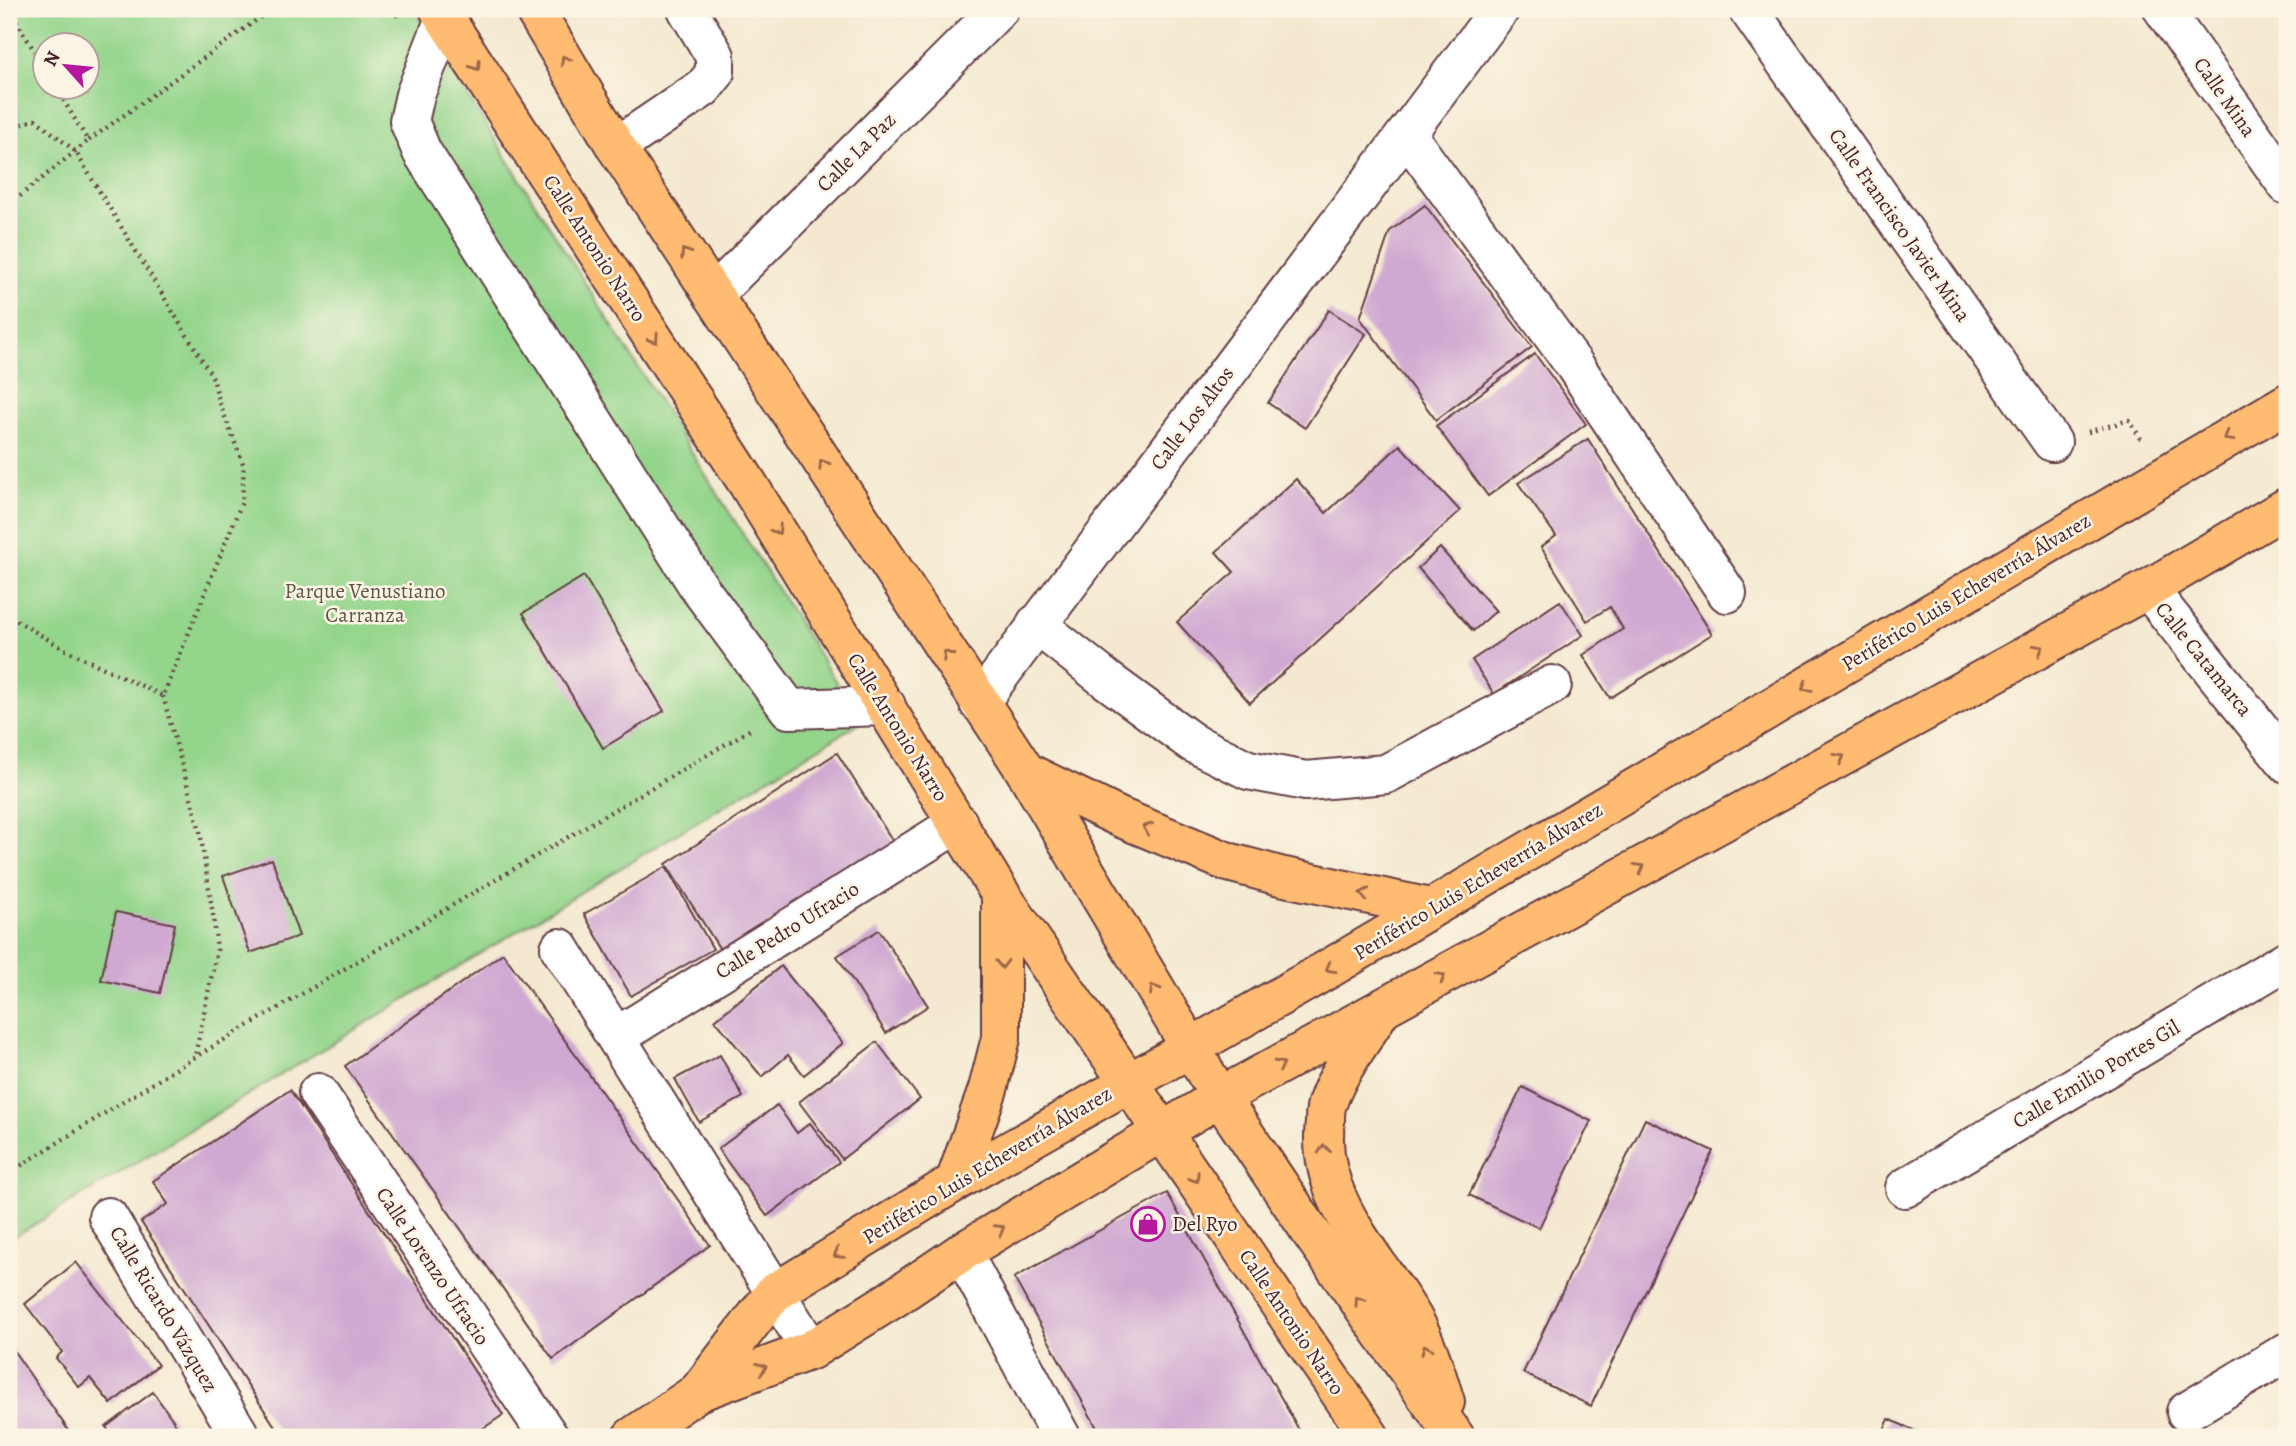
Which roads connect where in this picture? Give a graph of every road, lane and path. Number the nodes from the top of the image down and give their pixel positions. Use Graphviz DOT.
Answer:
graph roads {
  1 [pos="9,9"];
  2 [pos="272,9"];
  3 [pos="534,9"];
  4 [pos="687,9"];
  5 [pos="999,9"];
  6 [pos="1500,9"];
  7 [pos="1748,9"];
  8 [pos="2163,9"];
  9 [pos="442,14"];
  10 [pos="32,47"];
  11 [pos="64,102"];
  12 [pos="9,130"];
  13 [pos="1407,135"];
  14 [pos="88,141"];
  15 [pos="616,147"];
  16 [pos="75,151"];
  17 [pos="2287,185"];
  18 [pos="9,205"];
  19 [pos="713,295"];
  20 [pos="2287,402"];
  21 [pos="2052,442"];
  22 [pos="2164,475"];
  23 [pos="2287,507"];
  24 [pos="2148,589"];
  25 [pos="1727,593"];
  26 [pos="9,616"];
  27 [pos="1036,624"];
  28 [pos="1552,685"];
  29 [pos="163,696"];
  30 [pos="979,703"];
  31 [pos="886,706"];
  32 [pos="789,709"];
  33 [pos="2287,763"];
  34 [pos="1026,772"];
  35 [pos="958,823"];
  36 [pos="1001,895"];
  37 [pos="1431,908"];
  38 [pos="560,948"];
  39 [pos="2287,960"];
  40 [pos="1381,1010"];
  41 [pos="616,1037"];
  42 [pos="1189,1048"];
  43 [pos="195,1057"];
  44 [pos="1129,1081"];
  45 [pos="318,1093"];
  46 [pos="1220,1097"];
  47 [pos="1164,1132"];
  48 [pos="9,1173"];
  49 [pos="955,1182"];
  50 [pos="1905,1188"];
  51 [pos="108,1217"];
  52 [pos="962,1252"];
  53 [pos="774,1293"];
  54 [pos="811,1350"];
  55 [pos="2287,1352"];
  56 [pos="698,1392"];
  57 [pos="2186,1412"];
  58 [pos="241,1437"];
  59 [pos="549,1437"];
  60 [pos="632,1437"];
  61 [pos="1061,1437"];
  62 [pos="1370,1437"];
  63 [pos="1455,1437"];
  1 -- 10 [label="path"];
  2 -- 14 [label="path"];
  15 -- 3 [label="main road, one-way"];
  4 -- 15 [label="street"];
  5 -- 19 [label="street, Calle La Paz"];
  6 -- 13 [label="street, Calle Los Altos"];
  7 -- 21 [label="street, Calle Francisco Javier Mina"];
  8 -- 17 [label="street, Calle Mina"];
  9 -- 31 [label="main road, Calle Antonio Narro, one-way"];
  9 -- 32 [label="street"];
  11 -- 14 [label="path"];
  12 -- 16 [label="path"];
  13 -- 25 [label="street"];
  13 -- 27 [label="street, Calle Los Altos"];
  14 -- 16 [label="path"];
  19 -- 15 [label="main road, one-way"];
  16 -- 18 [label="path"];
  16 -- 29 [label="path"];
  30 -- 19 [label="main road, one-way"];
  20 -- 22 [label="main road, Periférico Luis Echeverría Álvarez, one-way"];
  21 -- 22 [label="path"];
  22 -- 37 [label="main road, Periférico Luis Echeverría Álvarez, one-way"];
  23 -- 24 [label="main road, Periférico Luis Echeverría Álvarez"];
  24 -- 33 [label="street, Calle Catamarca"];
  40 -- 24 [label="main road, Periférico Luis Echeverría Álvarez, one-way"];
  26 -- 29 [label="path"];
  27 -- 28 [label="street"];
  27 -- 30 [label="street, Calle Los Altos"];
  29 -- 43 [label="path"];
  30 -- 34 [label="main road"];
  31 -- 32 [label="street"];
  31 -- 35 [label="main road, Calle Antonio Narro"];
  32 -- 43 [label="path"];
  37 -- 34 [label="main road, one-way"];
  42 -- 34 [label="main road, one-way"];
  35 -- 36 [label="main road, Calle Antonio Narro"];
  35 -- 41 [label="street, Calle Pedro Ufracio"];
  36 -- 44 [label="main road, Calle Antonio Narro"];
  36 -- 49 [label="main road, one-way"];
  37 -- 42 [label="main road, Periférico Luis Echeverría Álvarez, one-way"];
  38 -- 41 [label="street"];
  39 -- 50 [label="street, Calle Emilio Portes Gil"];
  46 -- 40 [label="main road, Periférico Luis Echeverría Álvarez, one-way"];
  63 -- 40 [label="main road, one-way"];
  41 -- 53 [label="street"];
  42 -- 44 [label="main road, Periférico Luis Echeverría Álvarez"];
  42 -- 46 [label="main road"];
  43 -- 48 [label="path"];
  44 -- 47 [label="main road, Calle Antonio Narro"];
  44 -- 49 [label="main road, Periférico Luis Echeverría Álvarez"];
  45 -- 59 [label="street, Calle Lorenzo Ufracio"];
  46 -- 47 [label="main road, Periférico Luis Echeverría Álvarez"];
  63 -- 46 [label="main road, one-way"];
  52 -- 47 [label="main road, Periférico Luis Echeverría Álvarez, one-way"];
  47 -- 62 [label="main road, Calle Antonio Narro, one-way"];
  49 -- 53 [label="main road, Periférico Luis Echeverría Álvarez, one-way"];
  51 -- 58 [label="street, Calle Ricardo Vázquez"];
  52 -- 54 [label="main road, Periférico Luis Echeverría Álvarez"];
  52 -- 61 [label="street"];
  53 -- 54 [label="street"];
  53 -- 56 [label="main road, Periférico Luis Echeverría Álvarez"];
  56 -- 54 [label="main road, Periférico Luis Echeverría Álvarez, one-way"];
  55 -- 57 [label="street"];
  56 -- 60 [label="main road, Periférico Luis Echeverría Álvarez"];
}
